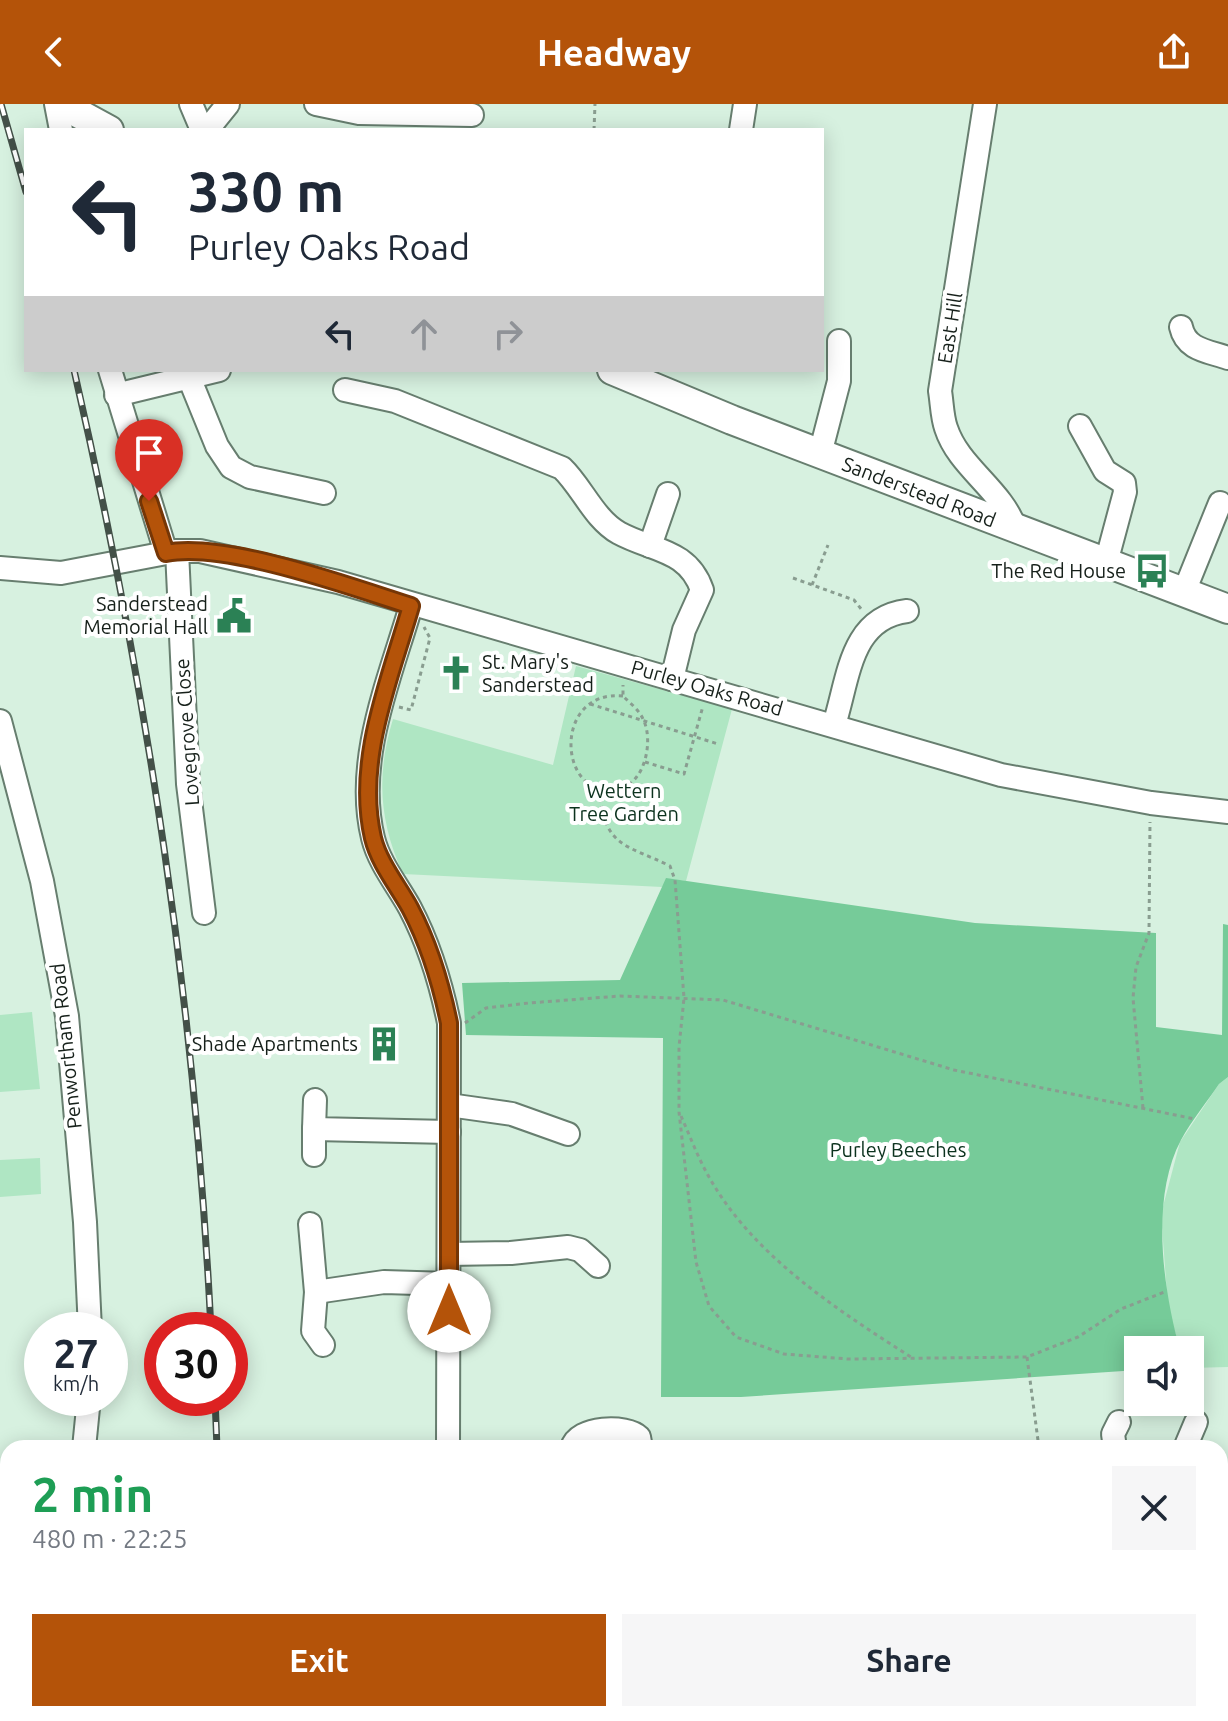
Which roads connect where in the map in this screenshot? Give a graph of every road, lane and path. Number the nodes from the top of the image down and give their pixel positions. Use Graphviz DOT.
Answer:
graph roads {
  1 [pos="58,104"];
  2 [pos="191,104"];
  3 [pos="228,104"];
  4 [pos="316,104"];
  5 [pos="595,104"];
  6 [pos="745,104"];
  7 [pos="985,104"];
  8 [pos="472,116"];
  9 [pos="61,128"];
  10 [pos="105,128"];
  11 [pos="204,128"];
  12 [pos="207,128"];
  13 [pos="594,128"];
  14 [pos="741,128"];
  15 [pos="1181,327"];
  16 [pos="839,341"];
  17 [pos="1228,358"];
  18 [pos="110,372"];
  19 [pos="617,372"];
  20 [pos="186,374"];
  21 [pos="345,390"];
  22 [pos="116,395"];
  23 [pos="1080,426"];
  24 [pos="820,454"];
  25 [pos="314,486"];
  26 [pos="668,494"];
  27 [pos="1220,503"];
  28 [pos="1016,530"];
  29 [pos="828,545"];
  30 [pos="650,546"];
  31 [pos="172,552"];
  32 [pos="1106,563"];
  33 [pos="0,568"];
  34 [pos="793,578"];
  35 [pos="812,585"];
  36 [pos="1184,592"];
  37 [pos="411,606"];
  38 [pos="1228,609"];
  39 [pos="907,611"];
  40 [pos="873,622"];
  41 [pos="625,665"];
  42 [pos="672,679"];
  43 [pos="623,696"];
  44 [pos="384,702"];
  45 [pos="590,704"];
  46 [pos="703,706"];
  47 [pos="0,721"];
  48 [pos="645,721"];
  49 [pos="834,725"];
  50 [pos="695,737"];
  51 [pos="718,744"];
  52 [pos="644,761"];
  53 [pos="600,790"];
  54 [pos="1151,803"];
  55 [pos="1228,812"];
  56 [pos="204,913"];
  57 [pos="684,998"];
  58 [pos="449,1023"];
  59 [pos="315,1100"];
  60 [pos="449,1105"];
  61 [pos="1143,1109"];
  62 [pos="679,1112"];
  63 [pos="1195,1119"];
  64 [pos="314,1129"];
  65 [pos="449,1132"];
  66 [pos="568,1134"];
  67 [pos="314,1155"];
  68 [pos="310,1224"];
  69 [pos="449,1254"];
  70 [pos="598,1266"];
  71 [pos="449,1284"];
  72 [pos="1167,1291"];
  73 [pos="315,1303"];
  74 [pos="89,1312"];
  75 [pos="323,1345"];
  76 [pos="1027,1357"];
  77 [pos="914,1359"];
  78 [pos="87,1416"];
  79 [pos="1119,1422"];
  80 [pos="1196,1422"];
  81 [pos="85,1440"];
  82 [pos="448,1440"];
  83 [pos="574,1440"];
  84 [pos="640,1440"];
  85 [pos="1038,1440"];
  86 [pos="1114,1440"];
  87 [pos="1188,1440"];
  1 -- 9 [label="street"];
  1 -- 10 [label="main road"];
  2 -- 11 [label="street"];
  3 -- 12 [label="street"];
  4 -- 8 [label="street"];
  5 -- 13 [label="path"];
  6 -- 14 [label="street"];
  7 -- 28 [label="street, East Hill"];
  15 -- 17 [label="street"];
  16 -- 24 [label="street"];
  18 -- 22 [label="street, Lovegrove Close"];
  19 -- 24 [label="main road, Sanderstead Road"];
  20 -- 22 [label="street"];
  20 -- 25 [label="street"];
  21 -- 30 [label="street"];
  22 -- 31 [label="street, Lovegrove Close"];
  23 -- 32 [label="street"];
  24 -- 28 [label="main road, Sanderstead Road"];
  26 -- 30 [label="street"];
  27 -- 36 [label="street"];
  28 -- 32 [label="main road, Sanderstead Road"];
  29 -- 35 [label="path"];
  30 -- 42 [label="street"];
  31 -- 33 [label="street, Purley Oaks Road"];
  31 -- 37 [label="street, Purley Oaks Road"];
  31 -- 56 [label="street, Lovegrove Close"];
  32 -- 36 [label="main road, Sanderstead Road"];
  34 -- 35 [label="path"];
  35 -- 40 [label="path"];
  36 -- 38 [label="main road, Sanderstead Road"];
  37 -- 41 [label="street, Purley Oaks Road"];
  37 -- 44 [label="street"];
  37 -- 44 [label="path"];
  39 -- 40 [label="street"];
  40 -- 49 [label="street"];
  41 -- 42 [label="street, Purley Oaks Road"];
  41 -- 43 [label="path"];
  42 -- 49 [label="street, Purley Oaks Road"];
  43 -- 45 [label="path"];
  43 -- 48 [label="path"];
  44 -- 58 [label="street"];
  45 -- 48 [label="path"];
  45 -- 53 [label="path"];
  46 -- 50 [label="path"];
  47 -- 74 [label="street, Penwortham Road"];
  48 -- 50 [label="path"];
  48 -- 52 [label="path"];
  49 -- 54 [label="street, Purley Oaks Road"];
  50 -- 51 [label="path"];
  50 -- 52 [label="path"];
  52 -- 53 [label="path"];
  53 -- 57 [label="path"];
  54 -- 55 [label="street, Purley Oaks Road"];
  54 -- 61 [label="path"];
  57 -- 58 [label="path"];
  57 -- 61 [label="path"];
  57 -- 62 [label="path"];
  58 -- 60 [label="street"];
  59 -- 64 [label="street"];
  60 -- 65 [label="street"];
  60 -- 66 [label="street"];
  61 -- 63 [label="path"];
  62 -- 77 [label="path"];
  62 -- 77 [label="path"];
  64 -- 65 [label="street"];
  64 -- 67 [label="street"];
  65 -- 69 [label="street"];
  68 -- 73 [label="street"];
  69 -- 70 [label="street"];
  69 -- 71 [label="street"];
  71 -- 73 [label="street"];
  71 -- 82 [label="street"];
  72 -- 76 [label="path"];
  73 -- 75 [label="street"];
  76 -- 77 [label="path"];
  76 -- 85 [label="path"];
  78 -- 81 [label="street"];
  79 -- 86 [label="street"];
  80 -- 87 [label="street"];
  83 -- 84 [label="street"];
}
